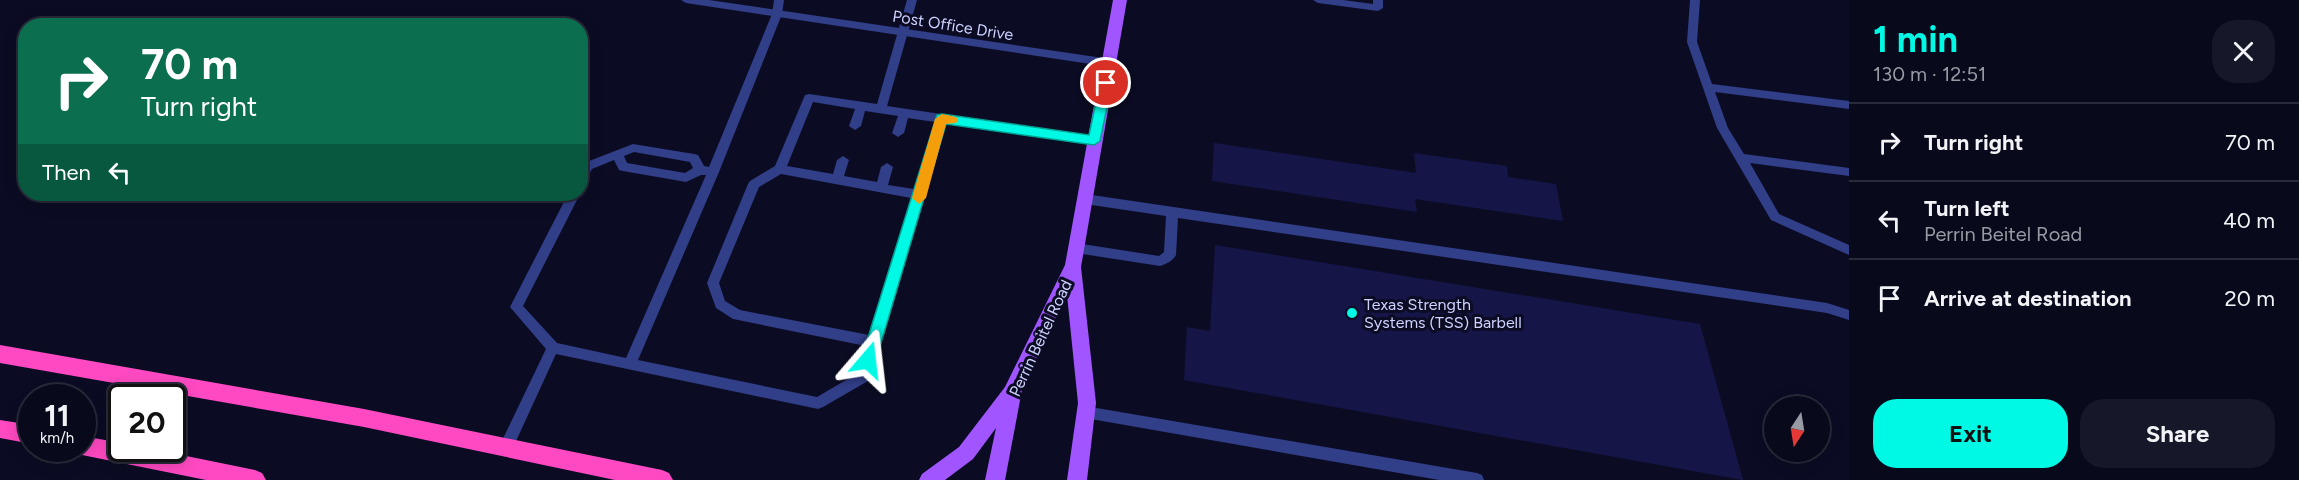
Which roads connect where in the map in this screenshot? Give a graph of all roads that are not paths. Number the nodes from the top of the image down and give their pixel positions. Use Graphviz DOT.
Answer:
graph roads {
  1 [pos="686,0"];
  2 [pos="779,0"];
  3 [pos="912,0"];
  4 [pos="1120,0"];
  5 [pos="1318,0"];
  6 [pos="1378,0"];
  7 [pos="1695,0"];
  8 [pos="777,14"];
  9 [pos="901,32"];
  10 [pos="1110,63"];
  11 [pos="1709,87"];
  12 [pos="1849,105"];
  13 [pos="861,106"];
  14 [pos="881,109"];
  15 [pos="904,113"];
  16 [pos="942,119"];
  17 [pos="855,126"];
  18 [pos="898,133"];
  19 [pos="1094,141"];
  20 [pos="618,155"];
  21 [pos="1741,158"];
  22 [pos="843,160"];
  23 [pos="588,166"];
  24 [pos="887,167"];
  25 [pos="780,169"];
  26 [pos="700,170"];
  27 [pos="713,172"];
  28 [pos="1849,172"];
  29 [pos="837,180"];
  30 [pos="881,188"];
  31 [pos="920,195"];
  32 [pos="1085,199"];
  33 [pos="570,201"];
  34 [pos="1172,213"];
  35 [pos="1076,248"];
  36 [pos="1849,250"];
  37 [pos="1073,267"];
  38 [pos="1849,315"];
  39 [pos="874,342"];
  40 [pos="553,348"];
  41 [pos="0,354"];
  42 [pos="631,362"];
  43 [pos="1013,390"];
  44 [pos="1085,412"];
  45 [pos="0,429"];
  46 [pos="18,432"];
  47 [pos="506,447"];
  48 [pos="96,448"];
  49 [pos="1081,458"];
  50 [pos="255,480"];
  51 [pos="663,480"];
  52 [pos="929,480"];
  53 [pos="995,480"];
  54 [pos="1077,480"];
  55 [pos="1092,480"];
  56 [pos="1477,480"];
  1 -- 8 [label="street, Post Office Drive"];
  2 -- 8 [label="street"];
  3 -- 9 [label="street"];
  4 -- 10 [label="main road, Perrin Beitel Road"];
  5 -- 6 [label="street"];
  7 -- 11 [label="street"];
  8 -- 9 [label="street, Post Office Drive"];
  8 -- 27 [label="street"];
  9 -- 10 [label="street, Post Office Drive"];
  9 -- 14 [label="street"];
  10 -- 19 [label="main road, Perrin Beitel Road"];
  11 -- 12 [label="street"];
  11 -- 21 [label="street"];
  13 -- 14 [label="street"];
  13 -- 17 [label="street"];
  13 -- 25 [label="street"];
  14 -- 15 [label="street"];
  15 -- 16 [label="street"];
  15 -- 18 [label="street"];
  16 -- 19 [label="street"];
  16 -- 31 [label="street"];
  19 -- 32 [label="main road, Perrin Beitel Road"];
  20 -- 23 [label="street"];
  20 -- 26 [label="street"];
  20 -- 26 [label="street"];
  21 -- 28 [label="street"];
  21 -- 36 [label="street"];
  22 -- 29 [label="street"];
  24 -- 30 [label="street"];
  25 -- 29 [label="street"];
  25 -- 39 [label="street"];
  26 -- 27 [label="street"];
  27 -- 42 [label="street"];
  29 -- 30 [label="street"];
  30 -- 31 [label="street"];
  31 -- 39 [label="street"];
  32 -- 34 [label="street"];
  32 -- 35 [label="main road, Perrin Beitel Road"];
  33 -- 40 [label="street"];
  34 -- 35 [label="street"];
  34 -- 38 [label="street"];
  35 -- 37 [label="main road, Perrin Beitel Road"];
  37 -- 43 [label="main road, Perrin Beitel Road"];
  37 -- 44 [label="main road, Perrin Beitel Road"];
  39 -- 42 [label="street"];
  40 -- 42 [label="street"];
  40 -- 47 [label="street"];
  41 -- 47 [label="highway"];
  43 -- 52 [label="main road"];
  43 -- 53 [label="main road, Perrin Beitel Road"];
  44 -- 49 [label="main road, Perrin Beitel Road"];
  44 -- 56 [label="street"];
  45 -- 46 [label="highway"];
  47 -- 51 [label="highway"];
  48 -- 50 [label="highway"];
  49 -- 54 [label="main road, Perrin Beitel Road"];
  49 -- 55 [label="main road"];
}
